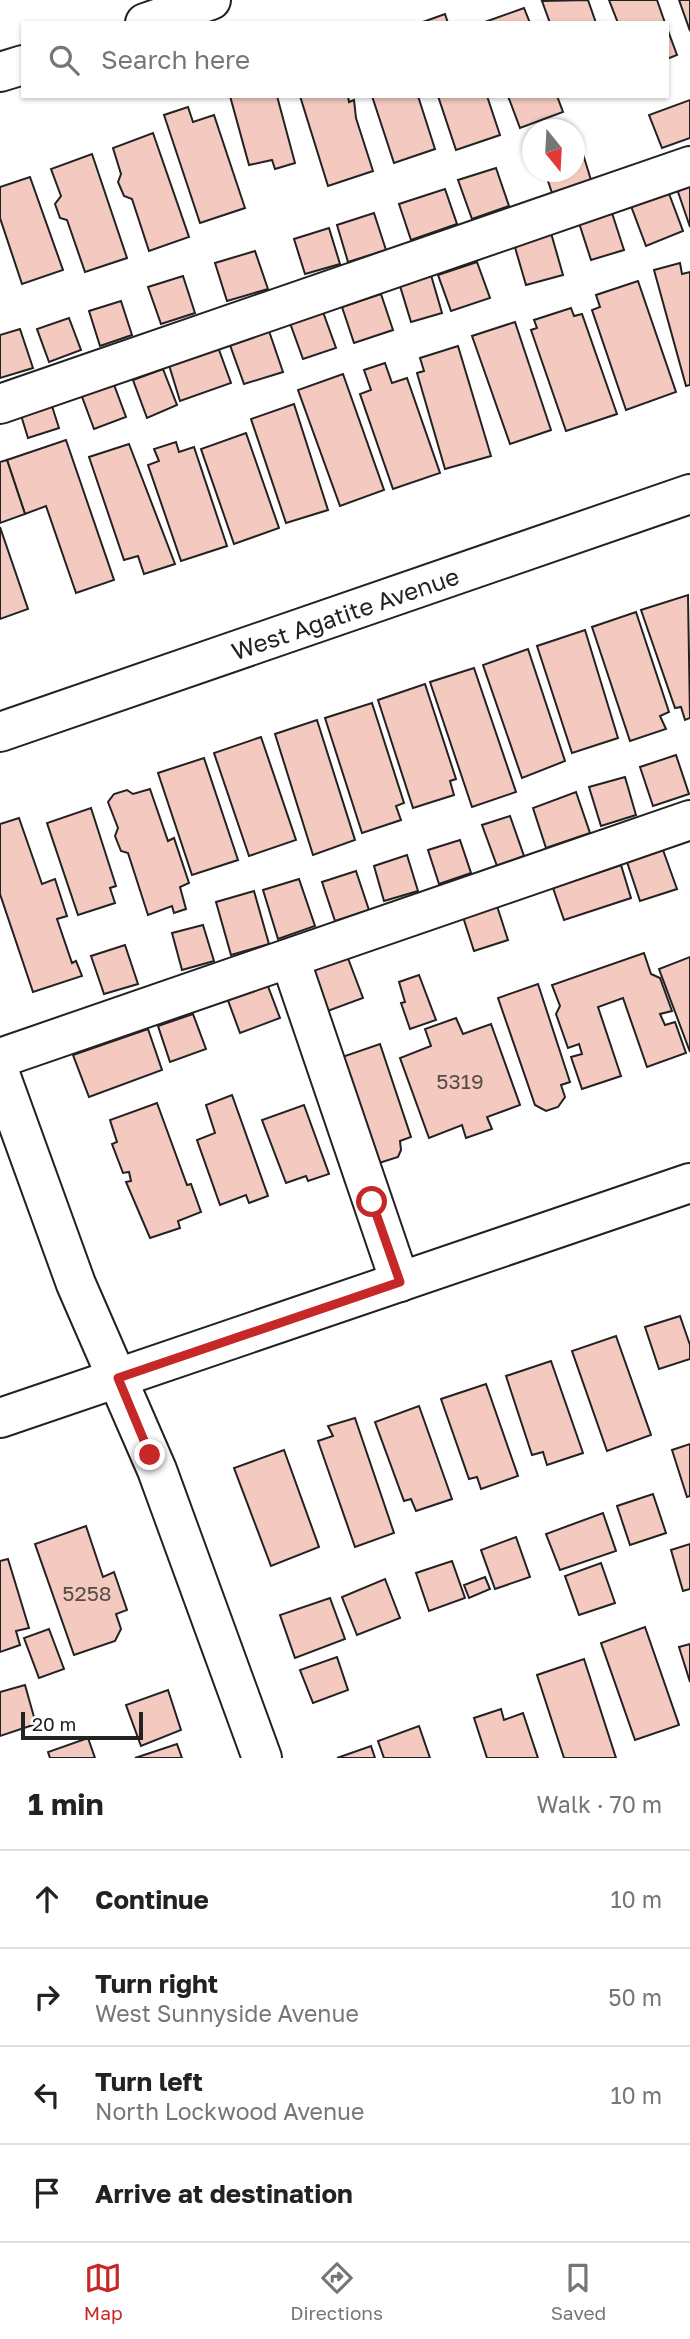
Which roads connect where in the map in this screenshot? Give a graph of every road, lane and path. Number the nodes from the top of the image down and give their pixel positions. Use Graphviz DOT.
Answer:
graph roads {
  1 [pos="211,0"];
  2 [pos="151,21"];
  3 [pos="21,66"];
  4 [pos="0,72"];
  5 [pos="690,166"];
  6 [pos="0,404"];
  7 [pos="690,494"];
  8 [pos="0,732"];
  9 [pos="690,820"];
  10 [pos="290,958"];
  11 [pos="0,1058"];
  12 [pos="0,1074"];
  13 [pos="690,1183"];
  14 [pos="400,1282"];
  15 [pos="118,1378"];
  16 [pos="0,1418"];
  17 [pos="262,1758"];
  1 -- 2 [label="street"];
  3 -- 4 [label="street"];
  5 -- 6 [label="street"];
  7 -- 8 [label="street, West Agatite Avenue"];
  9 -- 10 [label="street"];
  10 -- 11 [label="street"];
  10 -- 14 [label="street"];
  12 -- 15 [label="street"];
  13 -- 14 [label="street"];
  14 -- 15 [label="street"];
  15 -- 16 [label="street"];
  15 -- 17 [label="street"];
}
